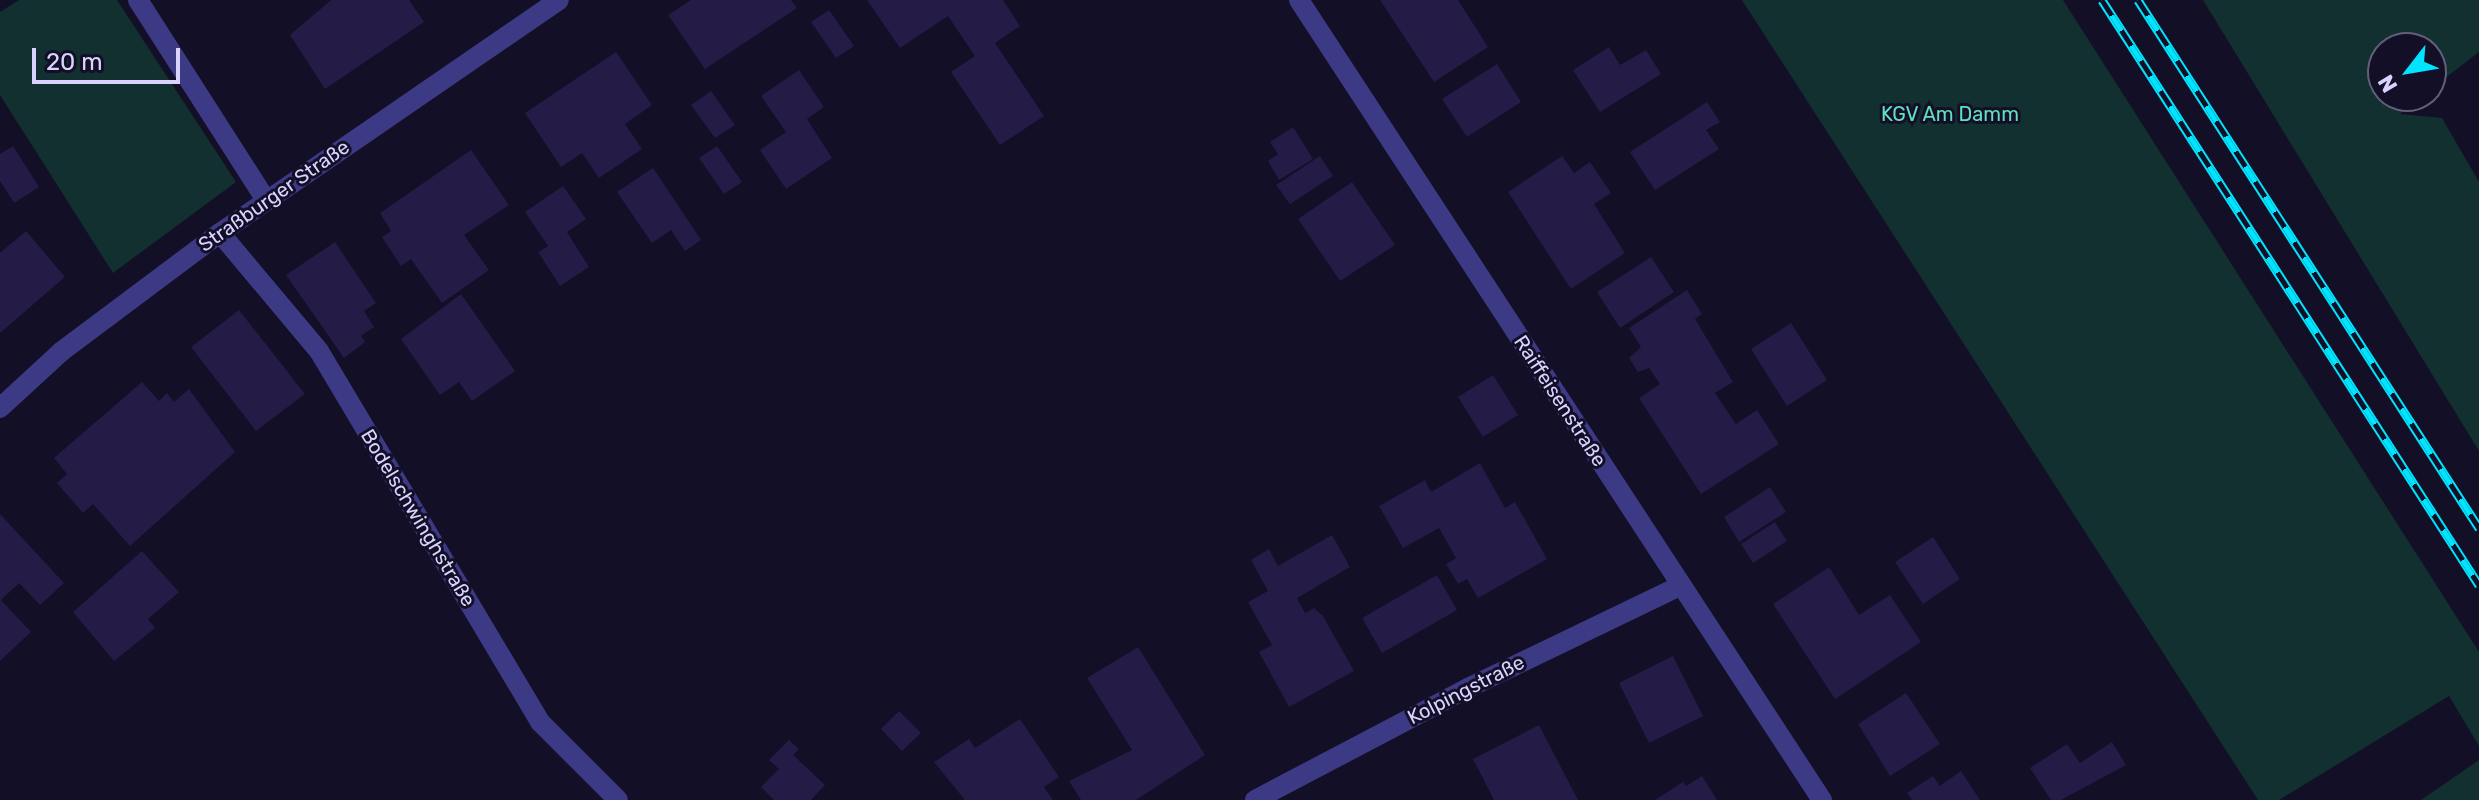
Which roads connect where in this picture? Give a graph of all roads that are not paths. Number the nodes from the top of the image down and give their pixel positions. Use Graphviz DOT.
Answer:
graph roads {
  1 [pos="138,0"];
  2 [pos="559,0"];
  3 [pos="1299,0"];
  4 [pos="266,200"];
  5 [pos="220,233"];
  6 [pos="0,408"];
  7 [pos="1680,586"];
  8 [pos="618,800"];
  9 [pos="1255,800"];
  10 [pos="1822,800"];
  1 -- 4 [label="street"];
  2 -- 4 [label="street, Straßburger Straße"];
  3 -- 7 [label="street, Raiffeisenstraße"];
  4 -- 5 [label="street, Straßburger Straße"];
  5 -- 6 [label="street, Straßburger Straße"];
  5 -- 8 [label="street, Bodelschwinghstraße"];
  7 -- 9 [label="street, Kolpingstraße"];
  7 -- 10 [label="street, Raiffeisenstraße"];
}
